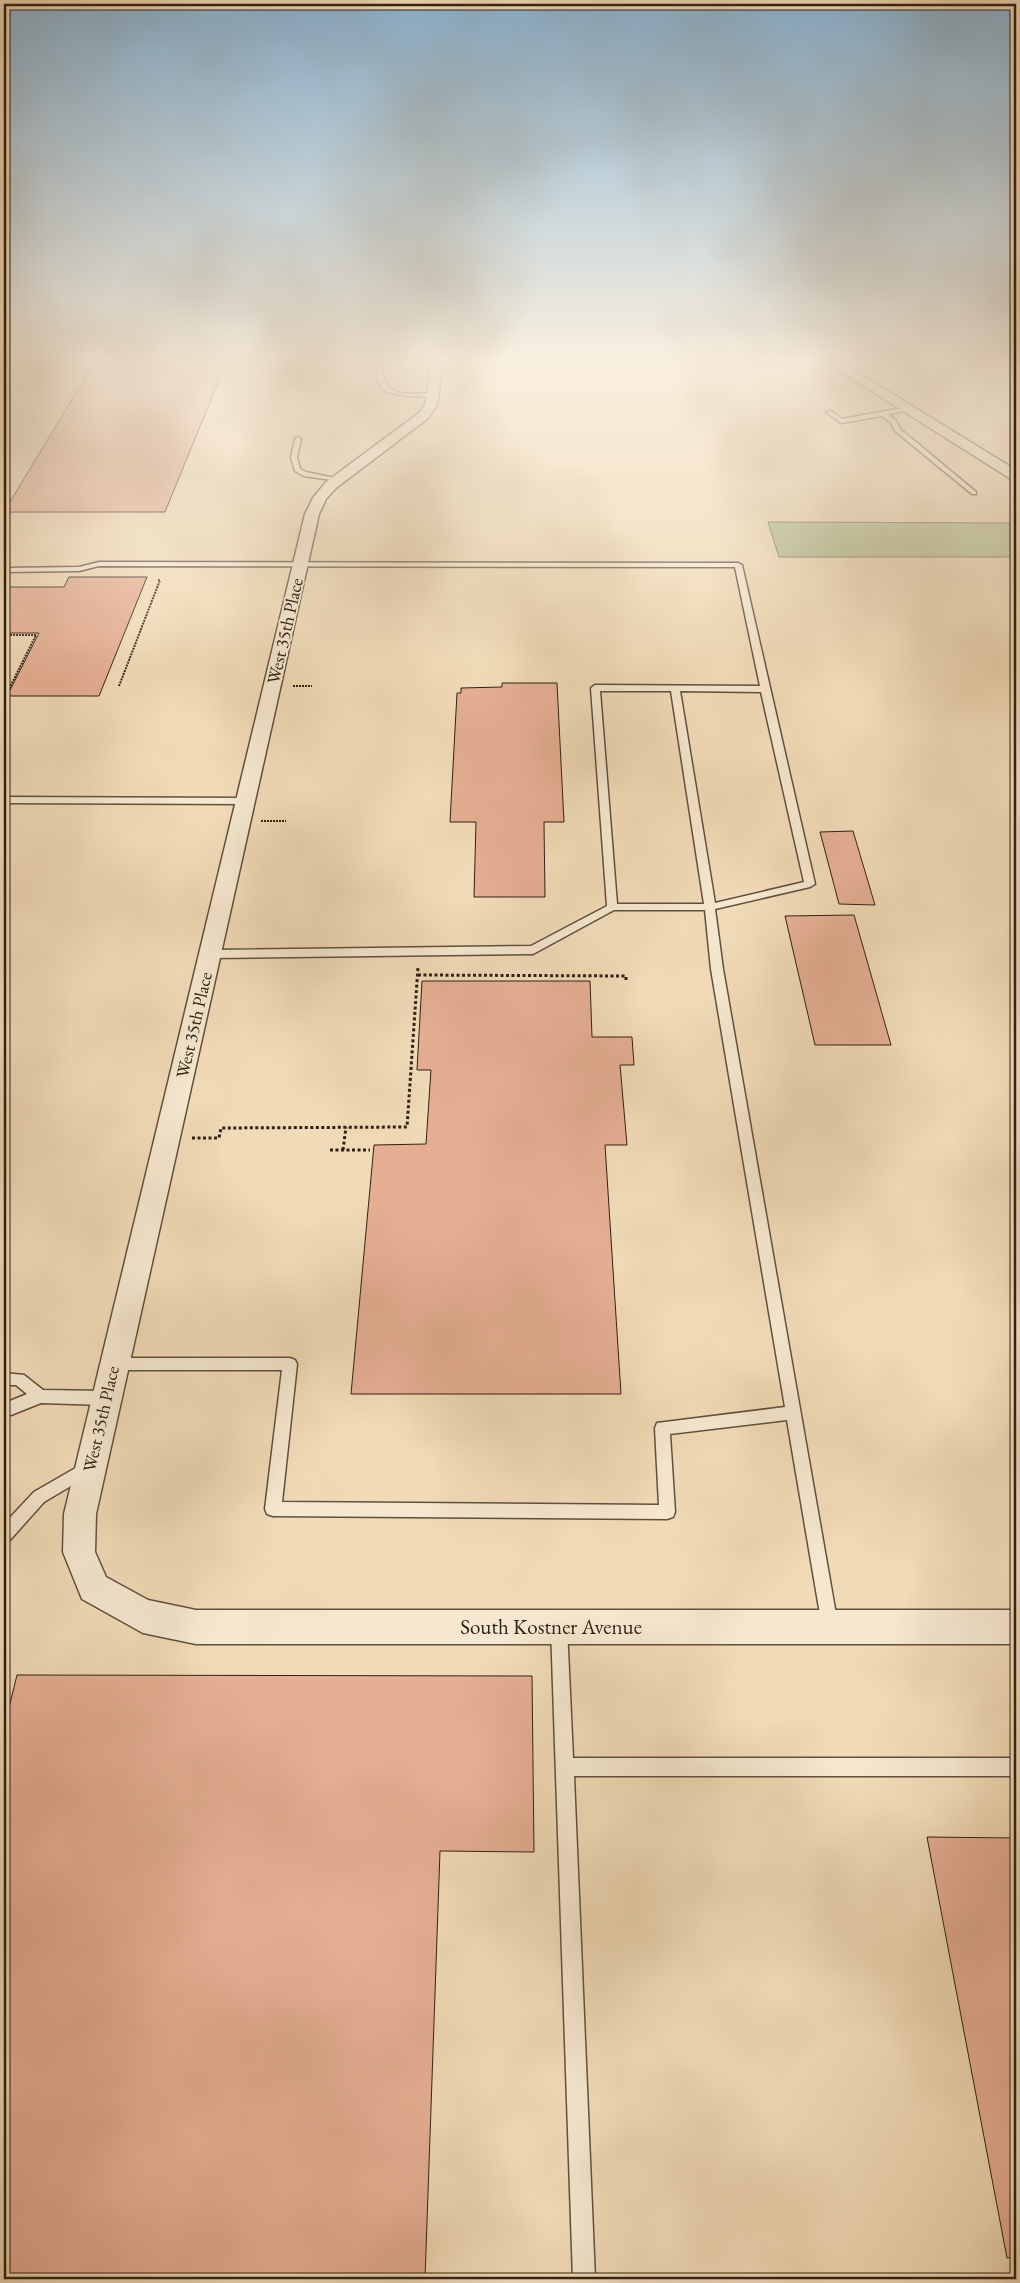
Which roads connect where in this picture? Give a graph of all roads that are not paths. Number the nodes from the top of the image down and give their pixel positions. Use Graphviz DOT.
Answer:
graph roads {
  1 [pos="296,465"];
  2 [pos="361,465"];
  3 [pos="939,465"];
  4 [pos="997,465"];
  5 [pos="342,476"];
  6 [pos="1016,476"];
  7 [pos="974,493"];
  8 [pos="301,563"];
  9 [pos="4,570"];
  10 [pos="675,689"];
  11 [pos="765,689"];
  12 [pos="4,800"];
  13 [pos="252,811"];
  14 [pos="612,907"];
  15 [pos="710,907"];
  16 [pos="211,954"];
  17 [pos="113,1364"];
  18 [pos="4,1379"];
  19 [pos="40,1396"];
  20 [pos="105,1398"];
  21 [pos="4,1408"];
  22 [pos="793,1413"];
  23 [pos="91,1466"];
  24 [pos="4,1535"];
  25 [pos="94,1588"];
  26 [pos="559,1627"];
  27 [pos="830,1627"];
  28 [pos="1016,1627"];
  29 [pos="1016,1767"];
  30 [pos="564,1768"];
  31 [pos="584,2279"];
  1 -- 5 [label="lane"];
  2 -- 5 [label="street, West 35th Place"];
  3 -- 7 [label="lane"];
  4 -- 6 [label="street"];
  5 -- 8 [label="street, West 35th Place"];
  8 -- 9 [label="lane"];
  8 -- 11 [label="lane"];
  8 -- 13 [label="street, West 35th Place"];
  10 -- 11 [label="lane"];
  10 -- 14 [label="lane"];
  10 -- 15 [label="lane"];
  11 -- 15 [label="lane"];
  12 -- 13 [label="lane"];
  13 -- 16 [label="street, West 35th Place"];
  14 -- 15 [label="lane"];
  14 -- 16 [label="lane"];
  15 -- 22 [label="lane"];
  16 -- 17 [label="street, West 35th Place"];
  17 -- 20 [label="street, West 35th Place"];
  17 -- 22 [label="lane"];
  18 -- 19 [label="lane"];
  19 -- 20 [label="lane"];
  19 -- 21 [label="lane"];
  20 -- 23 [label="street, West 35th Place"];
  22 -- 27 [label="lane"];
  23 -- 24 [label="lane"];
  23 -- 25 [label="street, West 35th Place"];
  25 -- 26 [label="street, South Kostner Avenue"];
  26 -- 27 [label="street, South Kostner Avenue"];
  26 -- 30 [label="lane"];
  27 -- 28 [label="street, South Kostner Avenue"];
  29 -- 30 [label="lane"];
  30 -- 31 [label="lane"];
}
